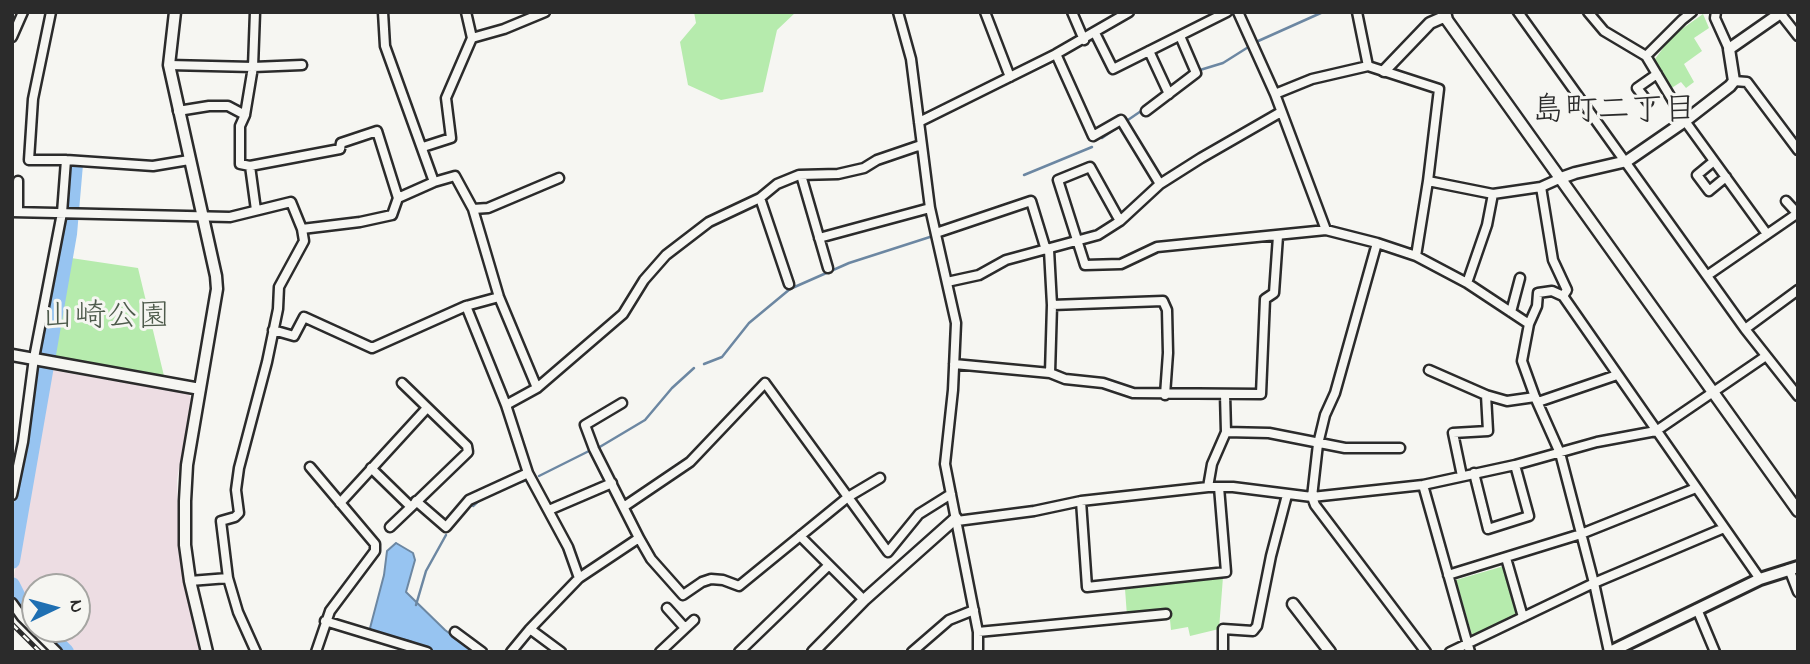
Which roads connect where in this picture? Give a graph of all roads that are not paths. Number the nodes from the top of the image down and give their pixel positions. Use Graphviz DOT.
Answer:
graph roads {
  1 [pos="23,12"];
  2 [pos="51,12"];
  3 [pos="175,12"];
  4 [pos="255,12"];
  5 [pos="383,12"];
  6 [pos="466,12"];
  7 [pos="545,12"];
  8 [pos="898,12"];
  9 [pos="985,12"];
  10 [pos="1072,12"];
  11 [pos="1129,12"];
  12 [pos="1227,12"];
  13 [pos="1238,12"];
  14 [pos="1357,12"];
  15 [pos="1518,12"];
  16 [pos="1588,12"];
  17 [pos="1674,12"];
  18 [pos="1692,12"];
  19 [pos="1716,12"];
  20 [pos="1781,13"];
  21 [pos="1446,14"];
  22 [pos="1682,20"];
  23 [pos="16,22"];
  24 [pos="1096,33"];
  25 [pos="1180,36"];
  26 [pos="1798,36"];
  27 [pos="12,37"];
  28 [pos="472,38"];
  29 [pos="1084,40"];
  30 [pos="1729,49"];
  31 [pos="1149,51"];
  32 [pos="1056,54"];
  33 [pos="1646,56"];
  34 [pos="169,65"];
  35 [pos="302,65"];
  36 [pos="1368,66"];
  37 [pos="253,67"];
  38 [pos="1384,71"];
  39 [pos="1657,74"];
  40 [pos="1010,77"];
  41 [pos="1734,81"];
  42 [pos="1169,94"];
  43 [pos="1275,94"];
  44 [pos="1648,102"];
  45 [pos="178,111"];
  46 [pos="1146,111"];
  47 [pos="1281,112"];
  48 [pos="245,115"];
  49 [pos="1685,121"];
  50 [pos="919,122"];
  51 [pos="922,145"];
  52 [pos="423,147"];
  53 [pos="1798,150"];
  54 [pos="66,160"];
  55 [pos="189,160"];
  56 [pos="1627,161"];
  57 [pos="1714,161"];
  58 [pos="250,166"];
  59 [pos="801,175"];
  60 [pos="1726,177"];
  61 [pos="559,178"];
  62 [pos="1561,178"];
  63 [pos="18,181"];
  64 [pos="1428,181"];
  65 [pos="434,182"];
  66 [pos="1160,184"];
  67 [pos="1541,187"];
  68 [pos="1493,194"];
  69 [pos="398,198"];
  70 [pos="760,198"];
  71 [pos="1786,201"];
  72 [pos="930,208"];
  73 [pos="473,209"];
  74 [pos="256,210"];
  75 [pos="15,212"];
  76 [pos="62,213"];
  77 [pos="1797,213"];
  78 [pos="203,217"];
  79 [pos="1120,221"];
  80 [pos="302,229"];
  81 [pos="1326,230"];
  82 [pos="936,233"];
  83 [pos="1767,234"];
  84 [pos="1278,236"];
  85 [pos="819,237"];
  86 [pos="1077,242"];
  87 [pos="1377,243"];
  88 [pos="1048,250"];
  89 [pos="1416,256"];
  90 [pos="828,268"];
  91 [pos="1708,275"];
  92 [pos="1520,278"];
  93 [pos="947,282"];
  94 [pos="1467,283"];
  95 [pos="789,284"];
  96 [pos="1798,290"];
  97 [pos="1563,296"];
  98 [pos="499,297"];
  99 [pos="1052,305"];
  100 [pos="466,306"];
  101 [pos="1511,312"];
  102 [pos="1529,324"];
  103 [pos="1745,329"];
  104 [pos="273,330"];
  105 [pos="12,355"];
  106 [pos="1766,356"];
  107 [pos="34,358"];
  108 [pos="954,364"];
  109 [pos="1429,370"];
  110 [pos="1049,373"];
  111 [pos="1616,375"];
  112 [pos="402,383"];
  113 [pos="537,387"];
  114 [pos="200,389"];
  115 [pos="1713,393"];
  116 [pos="1225,394"];
  117 [pos="1165,395"];
  118 [pos="1486,395"];
  119 [pos="1798,396"];
  120 [pos="1536,400"];
  121 [pos="622,403"];
  122 [pos="506,405"];
  123 [pos="427,408"];
  124 [pos="1656,431"];
  125 [pos="1226,432"];
  126 [pos="23,442"];
  127 [pos="12,443"];
  128 [pos="1318,444"];
  129 [pos="1400,449"];
  130 [pos="1560,453"];
  131 [pos="15,465"];
  132 [pos="1515,465"];
  133 [pos="310,467"];
  134 [pos="371,468"];
  135 [pos="528,473"];
  136 [pos="1474,474"];
  137 [pos="1462,476"];
  138 [pos="880,478"];
  139 [pos="612,483"];
  140 [pos="1423,485"];
  141 [pos="1208,487"];
  142 [pos="1219,487"];
  143 [pos="1696,488"];
  144 [pos="951,494"];
  145 [pos="12,495"];
  146 [pos="1287,495"];
  147 [pos="848,497"];
  148 [pos="1312,497"];
  149 [pos="1081,502"];
  150 [pos="340,503"];
  151 [pos="413,504"];
  152 [pos="625,506"];
  153 [pos="549,510"];
  154 [pos="1798,511"];
  155 [pos="957,520"];
  156 [pos="390,527"];
  157 [pos="1724,528"];
  158 [pos="1581,534"];
  159 [pos="800,536"];
  160 [pos="639,538"];
  161 [pos="1506,558"];
  162 [pos="829,565"];
  163 [pos="1793,568"];
  164 [pos="1448,575"];
  165 [pos="228,578"];
  166 [pos="579,578"];
  167 [pos="1760,579"];
  168 [pos="190,581"];
  169 [pos="1594,583"];
  170 [pos="1798,592"];
  171 [pos="864,600"];
  172 [pos="12,603"];
  173 [pos="1293,604"];
  174 [pos="667,608"];
  175 [pos="1697,609"];
  176 [pos="974,610"];
  177 [pos="1166,614"];
  178 [pos="1523,617"];
  179 [pos="694,620"];
  180 [pos="325,621"];
  181 [pos="685,628"];
  182 [pos="530,629"];
  183 [pos="455,632"];
  184 [pos="978,632"];
  185 [pos="924,639"];
  186 [pos="1469,647"];
  187 [pos="57,652"];
  188 [pos="207,652"];
  189 [pos="256,652"];
  190 [pos="316,652"];
  191 [pos="427,652"];
  192 [pos="482,652"];
  193 [pos="511,652"];
  194 [pos="561,652"];
  195 [pos="660,652"];
  196 [pos="739,652"];
  197 [pos="813,652"];
  198 [pos="912,652"];
  199 [pos="922,652"];
  200 [pos="978,652"];
  201 [pos="1223,652"];
  202 [pos="1330,652"];
  203 [pos="1426,652"];
  204 [pos="1451,652"];
  205 [pos="1609,652"];
  206 [pos="1715,652"];
  1 -- 23 [label="street"];
  2 -- 54 [label="street"];
  3 -- 34 [label="street"];
  4 -- 37 [label="street"];
  5 -- 52 [label="street"];
  6 -- 28 [label="street"];
  7 -- 28 [label="street"];
  8 -- 50 [label="street"];
  9 -- 40 [label="street"];
  10 -- 29 [label="street"];
  11 -- 24 [label="street"];
  12 -- 25 [label="street"];
  13 -- 43 [label="street"];
  14 -- 36 [label="street"];
  15 -- 56 [label="street"];
  16 -- 33 [label="street"];
  17 -- 22 [label="street"];
  18 -- 22 [label="street"];
  19 -- 30 [label="street"];
  20 -- 26 [label="street"];
  20 -- 30 [label="street"];
  21 -- 38 [label="street"];
  21 -- 62 [label="street"];
  22 -- 33 [label="street"];
  23 -- 27 [label="street"];
  24 -- 29 [label="street"];
  24 -- 31 [label="street"];
  25 -- 31 [label="street"];
  25 -- 42 [label="street"];
  28 -- 52 [label="street"];
  29 -- 32 [label="street"];
  30 -- 41 [label="street"];
  31 -- 42 [label="street"];
  32 -- 40 [label="street"];
  32 -- 66 [label="street"];
  33 -- 39 [label="street"];
  34 -- 37 [label="street"];
  34 -- 45 [label="street"];
  35 -- 37 [label="street"];
  36 -- 38 [label="street"];
  36 -- 43 [label="street"];
  37 -- 48 [label="street"];
  38 -- 64 [label="street"];
  39 -- 44 [label="street"];
  39 -- 49 [label="street"];
  40 -- 50 [label="street"];
  41 -- 49 [label="street"];
  41 -- 53 [label="street"];
  42 -- 46 [label="street"];
  43 -- 47 [label="street"];
  45 -- 48 [label="street"];
  45 -- 55 [label="street"];
  47 -- 66 [label="street"];
  47 -- 81 [label="street"];
  48 -- 58 [label="street"];
  49 -- 56 [label="street"];
  49 -- 57 [label="street"];
  50 -- 51 [label="street"];
  51 -- 59 [label="street"];
  51 -- 72 [label="street"];
  52 -- 65 [label="street"];
  54 -- 55 [label="street"];
  54 -- 76 [label="street"];
  55 -- 78 [label="street"];
  56 -- 62 [label="street"];
  56 -- 91 [label="street"];
  57 -- 60 [label="street"];
  57 -- 60 [label="street"];
  58 -- 69 [label="street"];
  58 -- 74 [label="street"];
  59 -- 70 [label="street"];
  59 -- 85 [label="street"];
  60 -- 83 [label="street"];
  61 -- 73 [label="street"];
  62 -- 67 [label="street"];
  62 -- 115 [label="street"];
  63 -- 75 [label="street"];
  64 -- 68 [label="street"];
  64 -- 89 [label="street"];
  65 -- 69 [label="street"];
  65 -- 73 [label="street"];
  66 -- 79 [label="street"];
  67 -- 68 [label="street"];
  67 -- 97 [label="street"];
  68 -- 94 [label="street"];
  69 -- 80 [label="street"];
  70 -- 95 [label="street"];
  70 -- 113 [label="street"];
  71 -- 77 [label="street"];
  72 -- 82 [label="street"];
  72 -- 85 [label="street"];
  73 -- 98 [label="street"];
  74 -- 78 [label="street"];
  74 -- 80 [label="street"];
  75 -- 76 [label="street"];
  76 -- 78 [label="street"];
  76 -- 107 [label="street"];
  77 -- 83 [label="street"];
  78 -- 114 [label="street"];
  79 -- 86 [label="street"];
  79 -- 86 [label="street"];
  80 -- 104 [label="street"];
  81 -- 84 [label="street"];
  81 -- 87 [label="street"];
  82 -- 88 [label="street"];
  82 -- 93 [label="street"];
  83 -- 91 [label="street"];
  84 -- 86 [label="street"];
  84 -- 116 [label="street"];
  85 -- 90 [label="street"];
  86 -- 88 [label="street"];
  87 -- 89 [label="street"];
  87 -- 128 [label="street"];
  88 -- 93 [label="street"];
  88 -- 99 [label="street"];
  89 -- 94 [label="street"];
  91 -- 103 [label="street"];
  92 -- 101 [label="street"];
  93 -- 108 [label="street"];
  94 -- 101 [label="street"];
  96 -- 103 [label="street"];
  97 -- 102 [label="street"];
  97 -- 111 [label="street"];
  98 -- 100 [label="street"];
  98 -- 113 [label="street"];
  99 -- 110 [label="street"];
  99 -- 117 [label="street"];
  100 -- 104 [label="street"];
  100 -- 122 [label="street"];
  101 -- 102 [label="street"];
  102 -- 120 [label="street"];
  103 -- 106 [label="street"];
  104 -- 165 [label="street"];
  105 -- 107 [label="street"];
  106 -- 115 [label="street"];
  106 -- 119 [label="street"];
  107 -- 114 [label="street"];
  107 -- 126 [label="street"];
  108 -- 110 [label="street"];
  108 -- 144 [label="street"];
  109 -- 118 [label="street"];
  110 -- 117 [label="street"];
  111 -- 120 [label="street"];
  111 -- 124 [label="street"];
  112 -- 123 [label="street"];
  113 -- 122 [label="street"];
  114 -- 168 [label="street"];
  115 -- 124 [label="street"];
  115 -- 154 [label="street"];
  116 -- 117 [label="street"];
  116 -- 125 [label="street"];
  118 -- 120 [label="street"];
  118 -- 137 [label="street"];
  120 -- 130 [label="street"];
  121 -- 139 [label="street"];
  122 -- 135 [label="street"];
  123 -- 134 [label="street"];
  123 -- 151 [label="street"];
  124 -- 130 [label="street"];
  124 -- 143 [label="street"];
  125 -- 128 [label="street"];
  125 -- 141 [label="street"];
  126 -- 127 [label="street"];
  126 -- 131 [label="street"];
  128 -- 129 [label="street"];
  128 -- 148 [label="street"];
  130 -- 132 [label="street"];
  130 -- 158 [label="street"];
  131 -- 145 [label="street"];
  132 -- 136 [label="street"];
  132 -- 136 [label="street"];
  133 -- 150 [label="street"];
  134 -- 150 [label="street"];
  134 -- 151 [label="street"];
  135 -- 151 [label="street"];
  135 -- 153 [label="street"];
  136 -- 137 [label="street"];
  137 -- 140 [label="street"];
  138 -- 147 [label="street"];
  139 -- 152 [label="street"];
  139 -- 153 [label="street"];
  140 -- 148 [label="street"];
  140 -- 164 [label="street"];
  141 -- 142 [label="street"];
  141 -- 149 [label="street"];
  142 -- 146 [label="street"];
  142 -- 149 [label="street"];
  143 -- 157 [label="street"];
  143 -- 158 [label="street"];
  144 -- 147 [label="street"];
  144 -- 155 [label="street"];
  146 -- 148 [label="street"];
  146 -- 201 [label="street"];
  147 -- 152 [label="street"];
  147 -- 159 [label="street"];
  148 -- 203 [label="street"];
  149 -- 155 [label="street"];
  150 -- 180 [label="street"];
  151 -- 156 [label="street"];
  152 -- 160 [label="street"];
  153 -- 166 [label="street"];
  155 -- 171 [label="street"];
  155 -- 176 [label="street"];
  157 -- 167 [label="street"];
  157 -- 169 [label="street"];
  158 -- 161 [label="street"];
  158 -- 169 [label="street"];
  159 -- 160 [label="street"];
  159 -- 162 [label="street"];
  160 -- 166 [label="street"];
  161 -- 164 [label="street"];
  161 -- 178 [label="street"];
  162 -- 171 [label="street"];
  162 -- 196 [label="street"];
  163 -- 167 [label="main road"];
  163 -- 170 [label="street"];
  164 -- 186 [label="street"];
  165 -- 168 [label="street"];
  165 -- 189 [label="street"];
  166 -- 182 [label="street"];
  167 -- 175 [label="main road"];
  168 -- 188 [label="street"];
  169 -- 178 [label="street"];
  169 -- 205 [label="street"];
  171 -- 197 [label="street"];
  172 -- 187 [label="street"];
  173 -- 202 [label="street"];
  174 -- 181 [label="street"];
  175 -- 205 [label="main road"];
  175 -- 206 [label="street"];
  176 -- 184 [label="street"];
  176 -- 185 [label="street"];
  177 -- 184 [label="street"];
  178 -- 186 [label="street"];
  179 -- 181 [label="street"];
  180 -- 190 [label="street"];
  180 -- 191 [label="street"];
  181 -- 195 [label="street"];
  182 -- 193 [label="street"];
  182 -- 194 [label="street"];
  183 -- 192 [label="street"];
  184 -- 200 [label="street"];
  185 -- 198 [label="street"];
  185 -- 199 [label="street"];
  186 -- 204 [label="street"];
}
